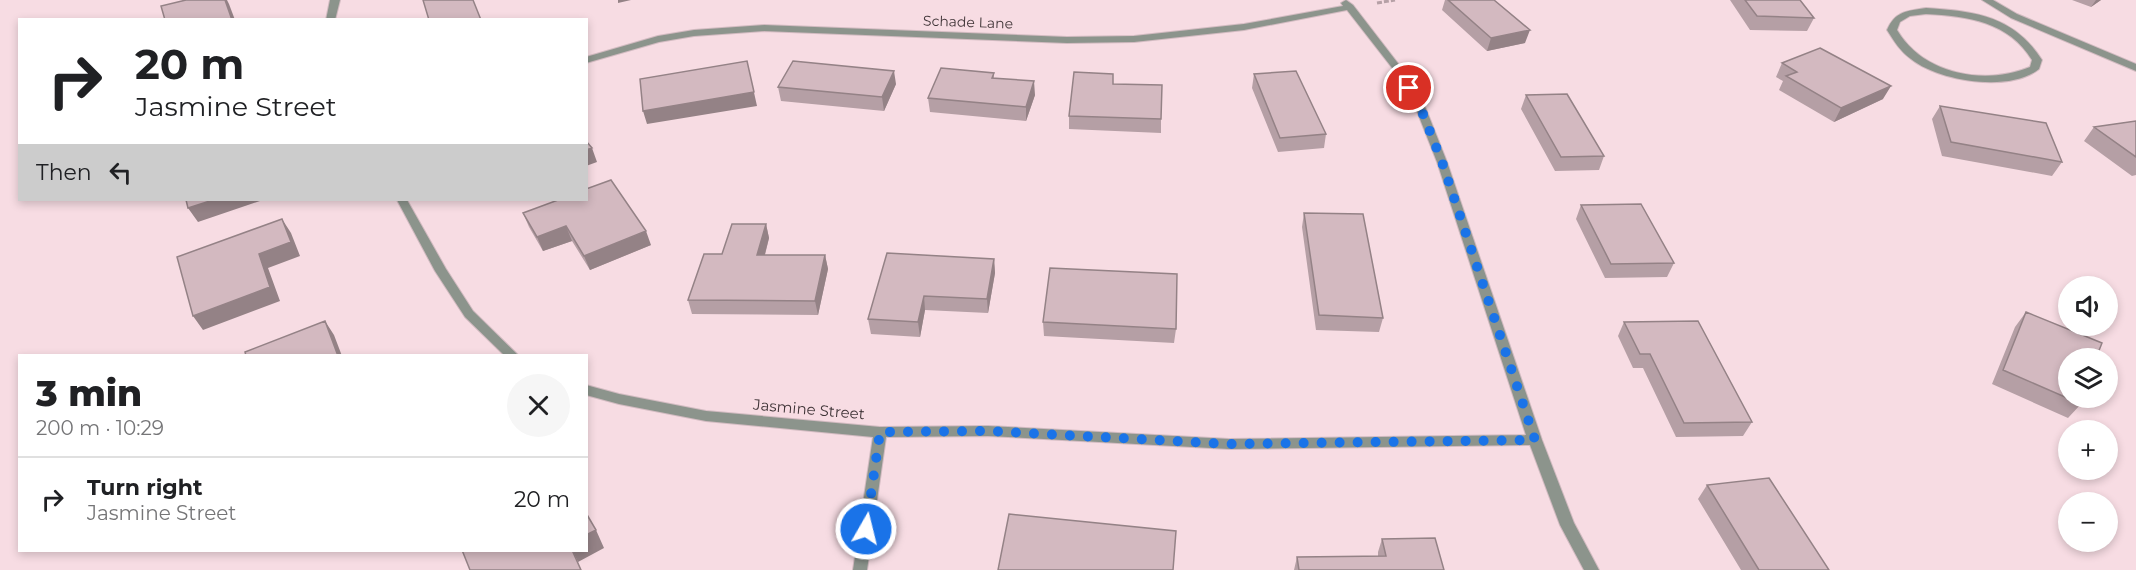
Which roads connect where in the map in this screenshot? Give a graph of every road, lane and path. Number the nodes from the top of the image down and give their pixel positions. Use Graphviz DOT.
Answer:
graph roads {
  1 [pos="335,0"];
  2 [pos="1987,0"];
  3 [pos="1347,3"];
  4 [pos="330,18"];
  5 [pos="2036,24"];
  6 [pos="2016,33"];
  7 [pos="588,59"];
  8 [pos="2136,68"];
  9 [pos="403,201"];
  10 [pos="511,354"];
  11 [pos="588,391"];
  12 [pos="880,432"];
  13 [pos="1535,440"];
  14 [pos="860,570"];
  15 [pos="1592,570"];
  1 -- 4 [label="street"];
  2 -- 5 [label="street"];
  3 -- 7 [label="street, Schade Lane"];
  3 -- 13 [label="street"];
  5 -- 6 [label="street"];
  5 -- 8 [label="street"];
  6 -- 6 [label="street"];
  9 -- 10 [label="street"];
  11 -- 12 [label="street, Jasmine Street"];
  12 -- 13 [label="street, Jasmine Street"];
  12 -- 14 [label="street"];
  13 -- 15 [label="street"];
}
